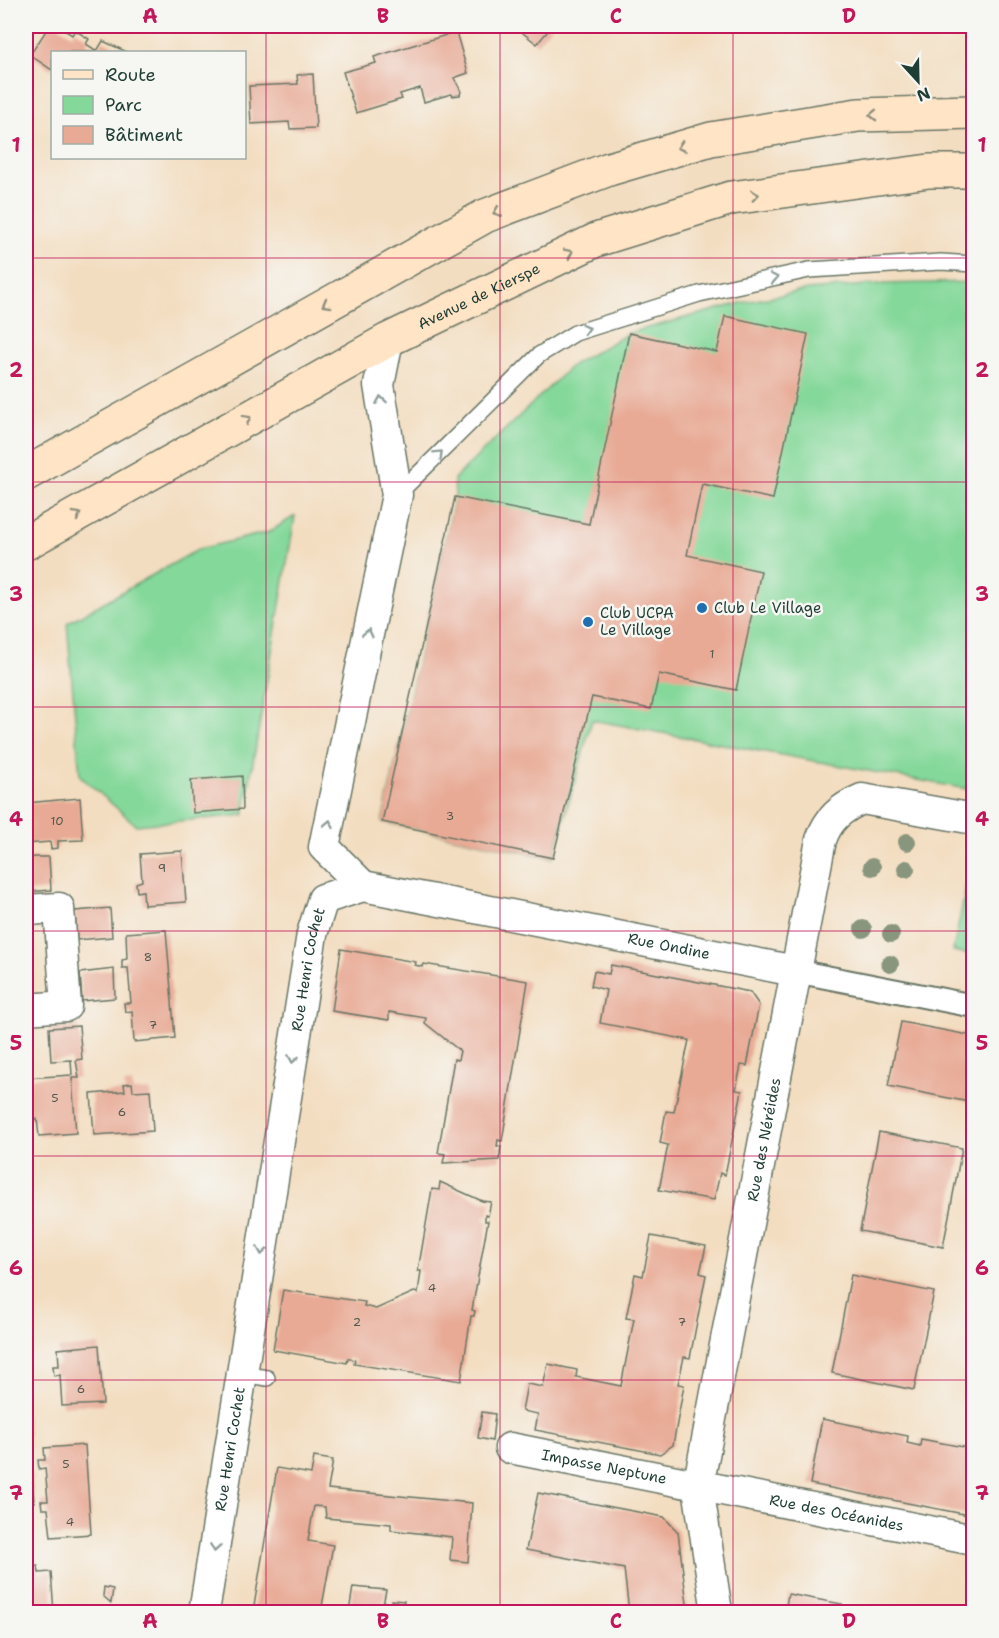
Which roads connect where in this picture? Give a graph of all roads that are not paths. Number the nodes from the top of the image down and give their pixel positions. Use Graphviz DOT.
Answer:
graph roads {
  1 [pos="974,112"];
  2 [pos="974,171"];
  3 [pos="974,264"];
  4 [pos="388,340"];
  5 [pos="26,474"];
  6 [pos="397,495"];
  7 [pos="26,543"];
  8 [pos="974,819"];
  9 [pos="363,886"];
  10 [pos="26,910"];
  11 [pos="795,971"];
  12 [pos="974,1006"];
  13 [pos="26,1009"];
  14 [pos="510,1448"];
  15 [pos="698,1487"];
  16 [pos="974,1540"];
  17 [pos="204,1612"];
  18 [pos="717,1612"];
  1 -- 5 [label="main road, one-way"];
  4 -- 2 [label="main road, Avenue de Kierspe, one-way"];
  6 -- 3 [label="lane, one-way"];
  6 -- 4 [label="street, one-way"];
  7 -- 4 [label="main road, Avenue de Kierspe, one-way"];
  9 -- 6 [label="street, one-way"];
  8 -- 11 [label="street, Rue des Néréides"];
  9 -- 11 [label="street, Rue Ondine"];
  9 -- 17 [label="street, Rue Henri Cochet, one-way"];
  10 -- 13 [label="street"];
  11 -- 12 [label="street, Rue Ondine"];
  11 -- 15 [label="street, Rue des Néréides"];
  14 -- 15 [label="street, Impasse Neptune"];
  15 -- 16 [label="street, Rue des Océanides"];
  15 -- 18 [label="street, Rue des Néréides"];
}
